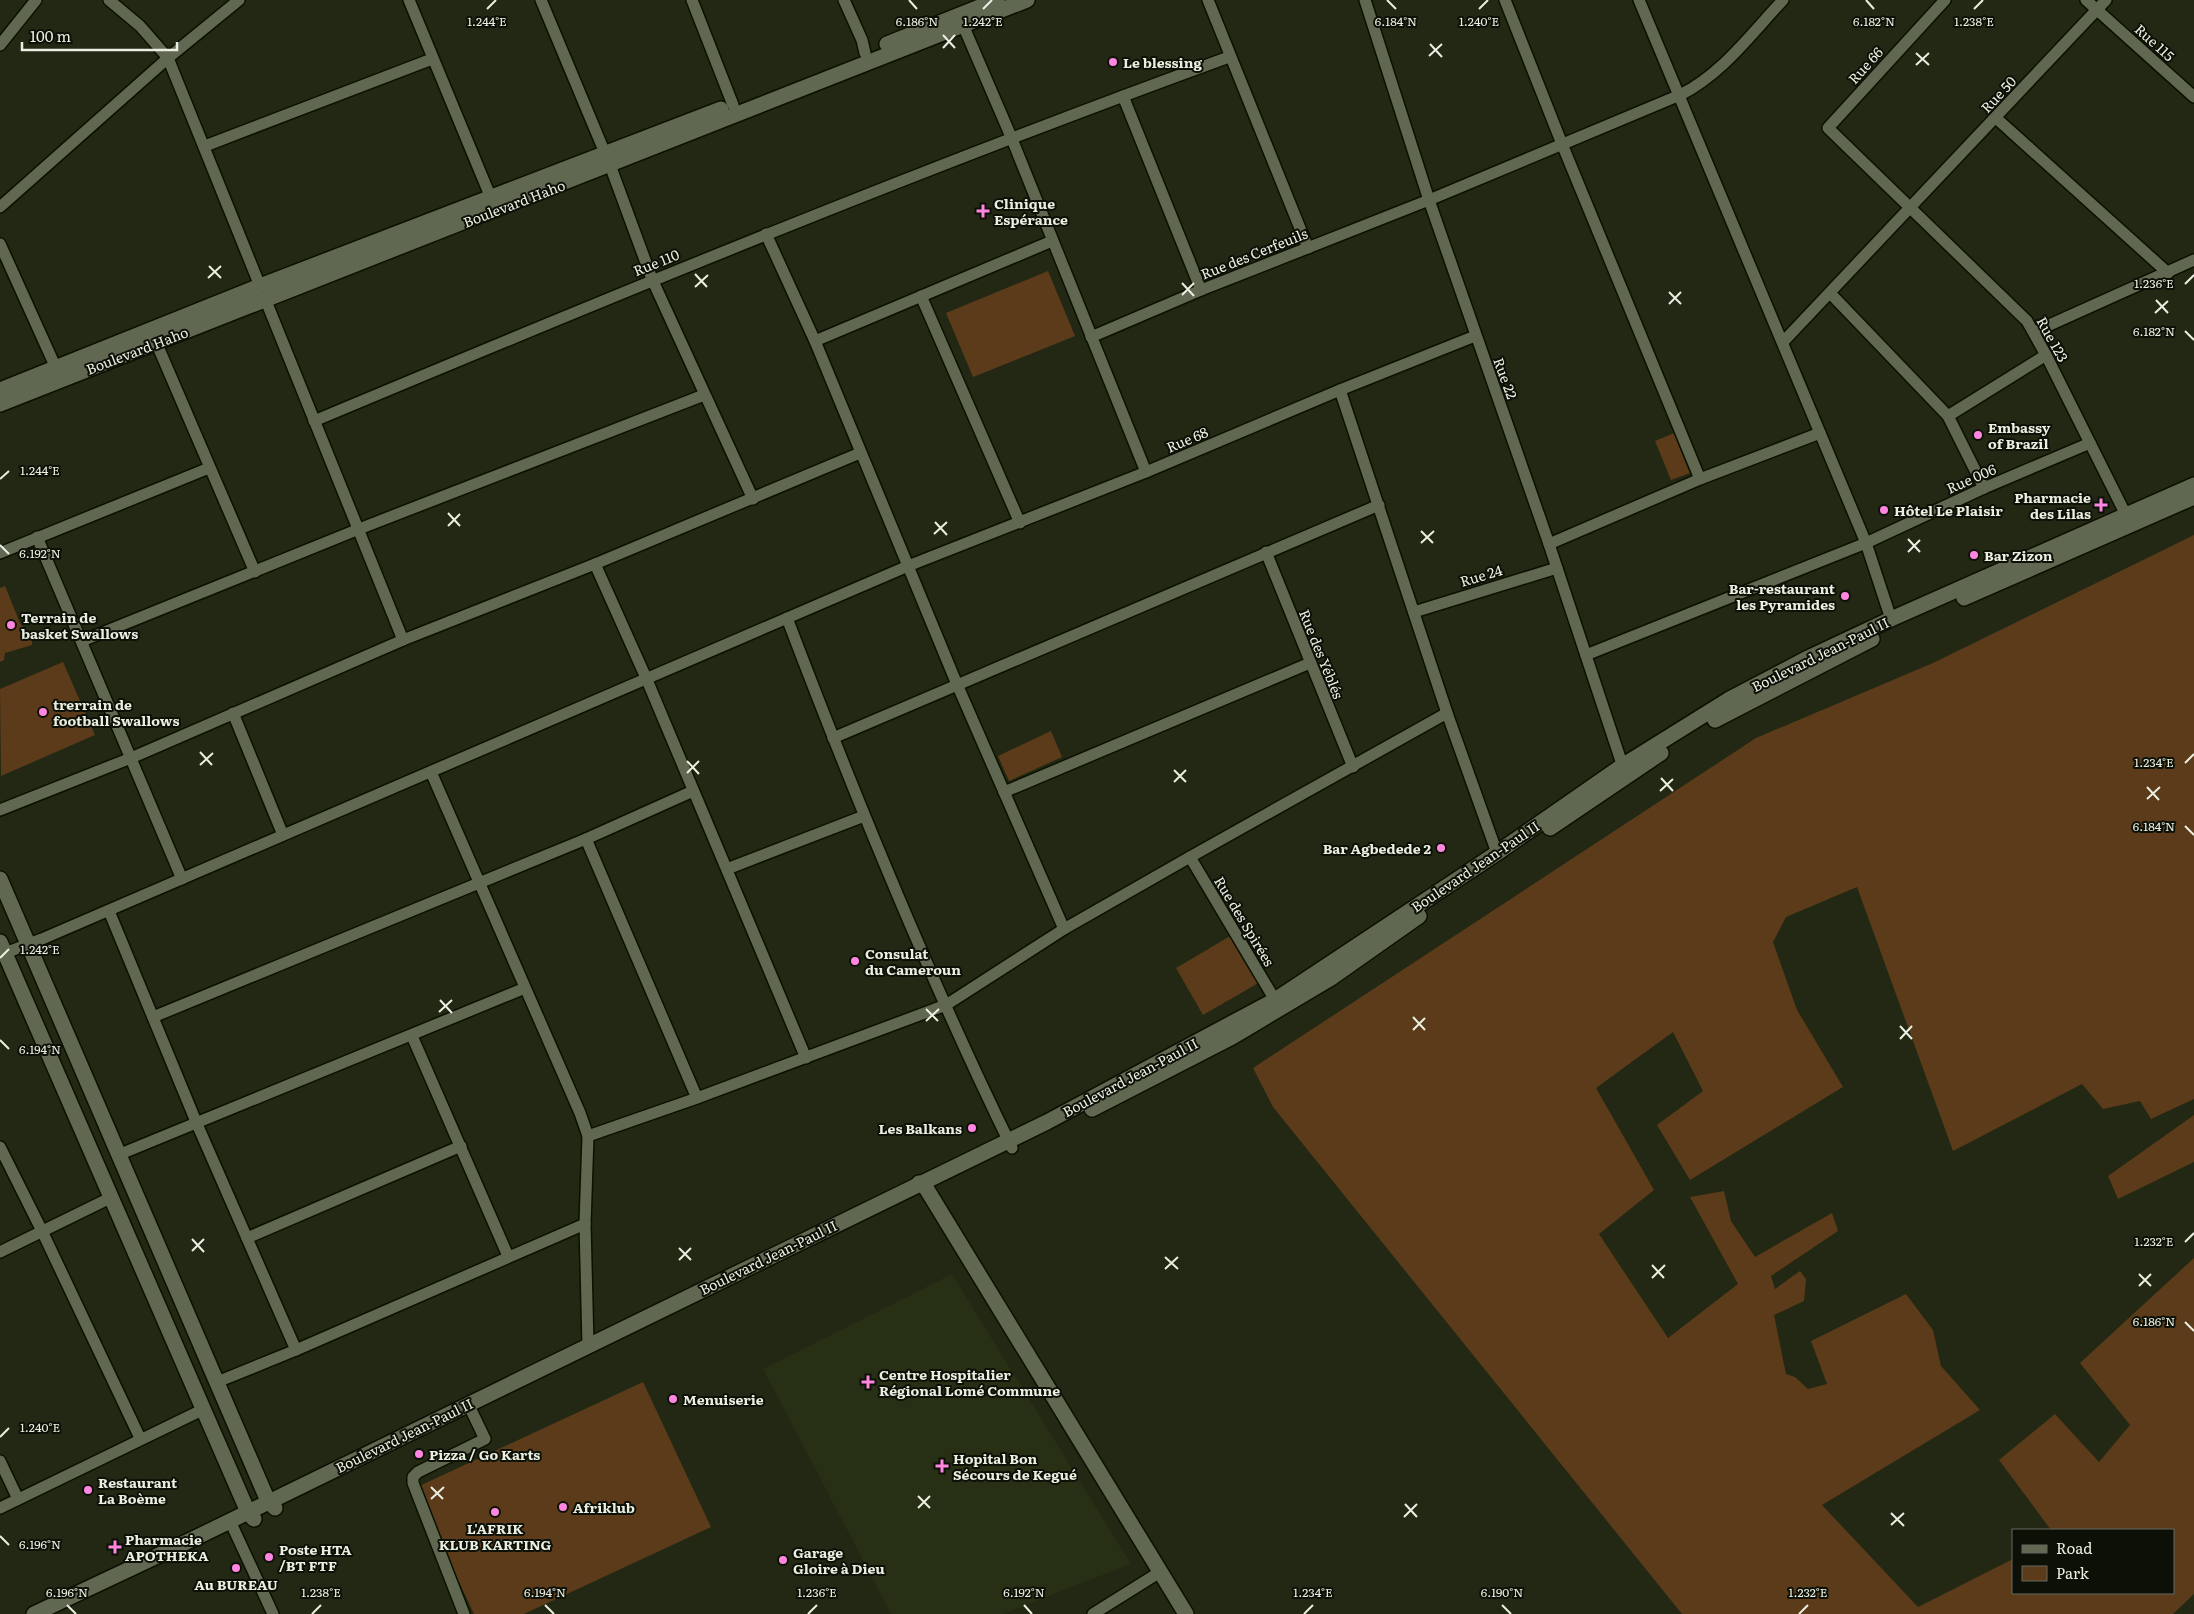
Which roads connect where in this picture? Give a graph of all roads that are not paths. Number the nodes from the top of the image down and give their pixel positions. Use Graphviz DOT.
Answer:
graph roads {
  1 [pos="36,0"];
  2 [pos="109,0"];
  3 [pos="239,0"];
  4 [pos="409,0"];
  5 [pos="541,0"];
  6 [pos="692,0"];
  7 [pos="844,0"];
  8 [pos="997,0"];
  9 [pos="1027,0"];
  10 [pos="1208,0"];
  11 [pos="1365,0"];
  12 [pos="1505,0"];
  13 [pos="1639,0"];
  14 [pos="1783,0"];
  15 [pos="1945,0"];
  16 [pos="2086,0"];
  17 [pos="2106,0"];
  18 [pos="1772,5"];
  19 [pos="2096,10"];
  20 [pos="961,20"];
  21 [pos="0,45"];
  22 [pos="865,53"];
  23 [pos="1230,57"];
  24 [pos="168,58"];
  25 [pos="432,59"];
  26 [pos="1680,95"];
  27 [pos="1123,96"];
  28 [pos="2194,98"];
  29 [pos="733,105"];
  30 [pos="1996,118"];
  31 [pos="1828,128"];
  32 [pos="1012,139"];
  33 [pos="1562,144"];
  34 [pos="205,146"];
  35 [pos="607,160"];
  36 [pos="491,198"];
  37 [pos="1430,200"];
  38 [pos="0,207"];
  39 [pos="1911,208"];
  40 [pos="766,234"];
  41 [pos="1052,241"];
  42 [pos="0,244"];
  43 [pos="1308,248"];
  44 [pos="2194,260"];
  45 [pos="2168,272"];
  46 [pos="652,280"];
  47 [pos="260,286"];
  48 [pos="1201,290"];
  49 [pos="1830,293"];
  50 [pos="921,296"];
  51 [pos="266,301"];
  52 [pos="2034,332"];
  53 [pos="1476,336"];
  54 [pos="1091,337"];
  55 [pos="814,341"];
  56 [pos="156,342"];
  57 [pos="1783,342"];
  58 [pos="2046,355"];
  59 [pos="56,368"];
  60 [pos="0,390"];
  61 [pos="1340,390"];
  62 [pos="704,395"];
  63 [pos="0,404"];
  64 [pos="1948,416"];
  65 [pos="314,421"];
  66 [pos="1820,433"];
  67 [pos="2090,443"];
  68 [pos="860,453"];
  69 [pos="210,468"];
  70 [pos="1146,472"];
  71 [pos="1700,479"];
  72 [pos="2194,485"];
  73 [pos="1984,488"];
  74 [pos="2194,497"];
  75 [pos="753,498"];
  76 [pos="1379,505"];
  77 [pos="2126,515"];
  78 [pos="1020,523"];
  79 [pos="359,529"];
  80 [pos="37,538"];
  81 [pos="1866,543"];
  82 [pos="1549,544"];
  83 [pos="1266,552"];
  84 [pos="0,553"];
  85 [pos="595,564"];
  86 [pos="908,566"];
  87 [pos="1557,568"];
  88 [pos="255,572"];
  89 [pos="1414,612"];
  90 [pos="787,618"];
  91 [pos="1891,619"];
  92 [pos="403,640"];
  93 [pos="82,641"];
  94 [pos="1586,655"];
  95 [pos="1310,664"];
  96 [pos="647,680"];
  97 [pos="957,685"];
  98 [pos="233,712"];
  99 [pos="1447,713"];
  100 [pos="833,738"];
  101 [pos="130,758"];
  102 [pos="1353,768"];
  103 [pos="1624,771"];
  104 [pos="431,772"];
  105 [pos="693,791"];
  106 [pos="1004,792"];
  107 [pos="0,810"];
  108 [pos="864,816"];
  109 [pos="283,835"];
  110 [pos="586,839"];
  111 [pos="1497,852"];
  112 [pos="1190,856"];
  113 [pos="727,870"];
  114 [pos="0,879"];
  115 [pos="182,879"];
  116 [pos="479,883"];
  117 [pos="109,910"];
  118 [pos="1064,929"];
  119 [pos="29,944"];
  120 [pos="2,950"];
  121 [pos="525,988"];
  122 [pos="1275,1000"];
  123 [pos="946,1005"];
  124 [pos="153,1017"];
  125 [pos="412,1036"];
  126 [pos="806,1058"];
  127 [pos="697,1098"];
  128 [pos="198,1124"];
  129 [pos="588,1136"];
  130 [pos="1010,1144"];
  131 [pos="461,1146"];
  132 [pos="0,1147"];
  133 [pos="118,1155"];
  134 [pos="923,1185"];
  135 [pos="110,1198"];
  136 [pos="585,1224"];
  137 [pos="42,1231"];
  138 [pos="247,1238"];
  139 [pos="0,1252"];
  140 [pos="508,1256"];
  141 [pos="588,1345"];
  142 [pos="296,1350"];
  143 [pos="217,1382"];
  144 [pos="202,1410"];
  145 [pos="472,1412"];
  146 [pos="140,1438"];
  147 [pos="0,1461"];
  148 [pos="18,1499"];
  149 [pos="272,1505"];
  150 [pos="0,1508"];
  151 [pos="251,1515"];
  152 [pos="232,1525"];
  153 [pos="1160,1572"];
  154 [pos="34,1614"];
  155 [pos="55,1614"];
  156 [pos="273,1614"];
  157 [pos="464,1614"];
  158 [pos="1093,1614"];
  159 [pos="1186,1614"];
  1 -- 21 [label="street"];
  2 -- 24 [label="street"];
  3 -- 24 [label="street"];
  4 -- 25 [label="street"];
  5 -- 35 [label="street"];
  6 -- 29 [label="street"];
  7 -- 22 [label="street"];
  8 -- 20 [label="main road, Boulevard Haho"];
  9 -- 20 [label="main road, Boulevard Haho"];
  10 -- 23 [label="street"];
  11 -- 37 [label="street, Rue 22"];
  12 -- 33 [label="street"];
  13 -- 26 [label="street"];
  14 -- 18 [label="street, Rue des Cerfeuils"];
  15 -- 31 [label="street, Rue 66"];
  16 -- 19 [label="street, Rue 115"];
  17 -- 19 [label="street, Rue 50"];
  18 -- 26 [label="street, Rue des Cerfeuils"];
  19 -- 28 [label="street, Rue 115"];
  19 -- 30 [label="street, Rue 50"];
  20 -- 22 [label="main road, Boulevard Haho"];
  20 -- 32 [label="street"];
  20 -- 35 [label="main road, Boulevard Haho"];
  22 -- 29 [label="main road, Boulevard Haho"];
  23 -- 27 [label="street, Rue 110"];
  23 -- 43 [label="street"];
  24 -- 34 [label="street"];
  24 -- 38 [label="street"];
  25 -- 34 [label="street"];
  25 -- 36 [label="street"];
  26 -- 33 [label="street, Rue des Cerfeuils"];
  26 -- 57 [label="street"];
  27 -- 32 [label="street, Rue 110"];
  27 -- 48 [label="street"];
  29 -- 35 [label="main road, Boulevard Haho"];
  30 -- 39 [label="street, Rue 50"];
  30 -- 45 [label="street"];
  31 -- 39 [label="street, Rue 123"];
  32 -- 40 [label="street, Rue 110"];
  32 -- 41 [label="street"];
  33 -- 37 [label="street, Rue des Cerfeuils"];
  33 -- 71 [label="street"];
  34 -- 47 [label="street"];
  35 -- 36 [label="main road, Boulevard Haho"];
  35 -- 46 [label="street"];
  35 -- 51 [label="main road, Boulevard Haho"];
  36 -- 47 [label="main road, Boulevard Haho"];
  37 -- 43 [label="street, Rue des Cerfeuils"];
  37 -- 53 [label="street, Rue 22"];
  39 -- 49 [label="street, Rue 50"];
  39 -- 52 [label="street, Rue 123"];
  40 -- 46 [label="street, Rue 110"];
  40 -- 55 [label="street"];
  41 -- 50 [label="street"];
  41 -- 54 [label="street"];
  42 -- 59 [label="street"];
  43 -- 48 [label="street, Rue des Cerfeuils"];
  44 -- 45 [label="street"];
  45 -- 52 [label="street"];
  46 -- 62 [label="street"];
  46 -- 65 [label="street, Rue 110"];
  47 -- 59 [label="main road, Boulevard Haho"];
  48 -- 54 [label="street, Rue des Cerfeuils"];
  49 -- 57 [label="street, Rue 50"];
  49 -- 64 [label="street"];
  50 -- 55 [label="street"];
  50 -- 78 [label="street"];
  51 -- 56 [label="main road, Boulevard Haho"];
  51 -- 65 [label="street"];
  52 -- 58 [label="street, Rue 123"];
  53 -- 61 [label="street, Rue 68"];
  53 -- 82 [label="street, Rue 22"];
  54 -- 70 [label="street"];
  55 -- 68 [label="street"];
  56 -- 63 [label="main road, Boulevard Haho"];
  56 -- 69 [label="street"];
  57 -- 66 [label="street"];
  58 -- 64 [label="street"];
  58 -- 67 [label="street, Rue 123"];
  59 -- 60 [label="main road, Boulevard Haho"];
  61 -- 70 [label="street, Rue 68"];
  61 -- 76 [label="street"];
  62 -- 75 [label="street"];
  62 -- 79 [label="street"];
  64 -- 73 [label="street"];
  65 -- 79 [label="street"];
  66 -- 71 [label="street"];
  66 -- 81 [label="street"];
  67 -- 73 [label="street, Rue 006"];
  67 -- 77 [label="street, Rue 123"];
  68 -- 75 [label="street"];
  68 -- 86 [label="street"];
  69 -- 80 [label="street"];
  69 -- 88 [label="street"];
  70 -- 78 [label="street, Rue 68"];
  71 -- 82 [label="street"];
  72 -- 77 [label="main road, Boulevard Jean-Paul II"];
  73 -- 81 [label="street, Rue 006"];
  74 -- 103 [label="main road, Boulevard Jean-Paul II"];
  75 -- 85 [label="street"];
  76 -- 83 [label="street"];
  76 -- 89 [label="street"];
  77 -- 91 [label="main road, Boulevard Jean-Paul II"];
  78 -- 86 [label="street, Rue 68"];
  79 -- 88 [label="street"];
  79 -- 92 [label="street"];
  80 -- 84 [label="street"];
  80 -- 93 [label="street"];
  81 -- 91 [label="street"];
  81 -- 94 [label="street, Rue 006"];
  82 -- 87 [label="street, Rue 22"];
  83 -- 95 [label="street, Rue des Yéblés"];
  83 -- 97 [label="street"];
  85 -- 92 [label="street"];
  85 -- 96 [label="street"];
  86 -- 90 [label="street, Rue 68"];
  86 -- 97 [label="street"];
  87 -- 89 [label="street, Rue 24"];
  87 -- 94 [label="street, Rue 22"];
  88 -- 93 [label="street"];
  89 -- 99 [label="street"];
  90 -- 96 [label="street, Rue 68"];
  90 -- 100 [label="street"];
  91 -- 103 [label="main road, Boulevard Jean-Paul II"];
  92 -- 98 [label="street"];
  93 -- 101 [label="street"];
  94 -- 103 [label="street, Rue 22"];
  95 -- 102 [label="street, Rue des Yéblés"];
  95 -- 106 [label="street"];
  96 -- 104 [label="street, Rue 68"];
  96 -- 105 [label="street"];
  97 -- 100 [label="street"];
  97 -- 106 [label="street"];
  98 -- 101 [label="street"];
  98 -- 109 [label="street"];
  99 -- 102 [label="street"];
  99 -- 111 [label="street"];
  100 -- 108 [label="street"];
  101 -- 107 [label="street"];
  101 -- 115 [label="street"];
  102 -- 112 [label="street"];
  103 -- 111 [label="main road, Boulevard Jean-Paul II"];
  103 -- 130 [label="main road, Boulevard Jean-Paul II"];
  104 -- 109 [label="street, Rue 68"];
  104 -- 116 [label="street"];
  105 -- 110 [label="street"];
  105 -- 113 [label="street"];
  106 -- 118 [label="street"];
  108 -- 113 [label="street"];
  108 -- 123 [label="street"];
  109 -- 115 [label="street, Rue 68"];
  110 -- 116 [label="street"];
  110 -- 127 [label="street"];
  111 -- 122 [label="main road, Boulevard Jean-Paul II"];
  112 -- 118 [label="street"];
  112 -- 122 [label="street, Rue des Spirées"];
  113 -- 126 [label="street"];
  114 -- 119 [label="main road"];
  115 -- 117 [label="street, Rue 68"];
  116 -- 121 [label="street"];
  116 -- 124 [label="street"];
  117 -- 119 [label="street, Rue 68"];
  117 -- 124 [label="street"];
  118 -- 123 [label="street"];
  119 -- 120 [label="street, Rue 68"];
  119 -- 133 [label="main road"];
  120 -- 135 [label="main road"];
  121 -- 125 [label="street"];
  121 -- 129 [label="street"];
  122 -- 130 [label="main road, Boulevard Jean-Paul II"];
  123 -- 126 [label="street"];
  123 -- 130 [label="street"];
  124 -- 128 [label="street"];
  125 -- 128 [label="street"];
  125 -- 131 [label="street"];
  126 -- 127 [label="street"];
  127 -- 129 [label="street"];
  128 -- 133 [label="street"];
  128 -- 138 [label="street"];
  129 -- 136 [label="street"];
  130 -- 134 [label="main road, Boulevard Jean-Paul II"];
  131 -- 138 [label="street"];
  131 -- 140 [label="street"];
  132 -- 137 [label="street"];
  133 -- 143 [label="main road"];
  134 -- 141 [label="main road, Boulevard Jean-Paul II"];
  134 -- 145 [label="main road, Boulevard Jean-Paul II"];
  134 -- 153 [label="main road"];
  135 -- 137 [label="street"];
  135 -- 144 [label="main road"];
  136 -- 140 [label="street"];
  136 -- 141 [label="street"];
  137 -- 139 [label="street"];
  137 -- 146 [label="street"];
  138 -- 142 [label="street"];
  140 -- 142 [label="street"];
  141 -- 149 [label="main road, Boulevard Jean-Paul II"];
  142 -- 143 [label="street"];
  143 -- 149 [label="main road"];
  144 -- 146 [label="street"];
  144 -- 151 [label="main road"];
  145 -- 149 [label="main road, Boulevard Jean-Paul II"];
  145 -- 157 [label="street"];
  146 -- 148 [label="street"];
  147 -- 148 [label="street"];
  148 -- 150 [label="street"];
  149 -- 151 [label="main road, Boulevard Jean-Paul II"];
  151 -- 152 [label="main road, Boulevard Jean-Paul II"];
  152 -- 154 [label="main road, Boulevard Jean-Paul II"];
  152 -- 155 [label="main road, Boulevard Jean-Paul II"];
  152 -- 156 [label="street"];
  153 -- 158 [label="street"];
  153 -- 159 [label="main road"];
}
